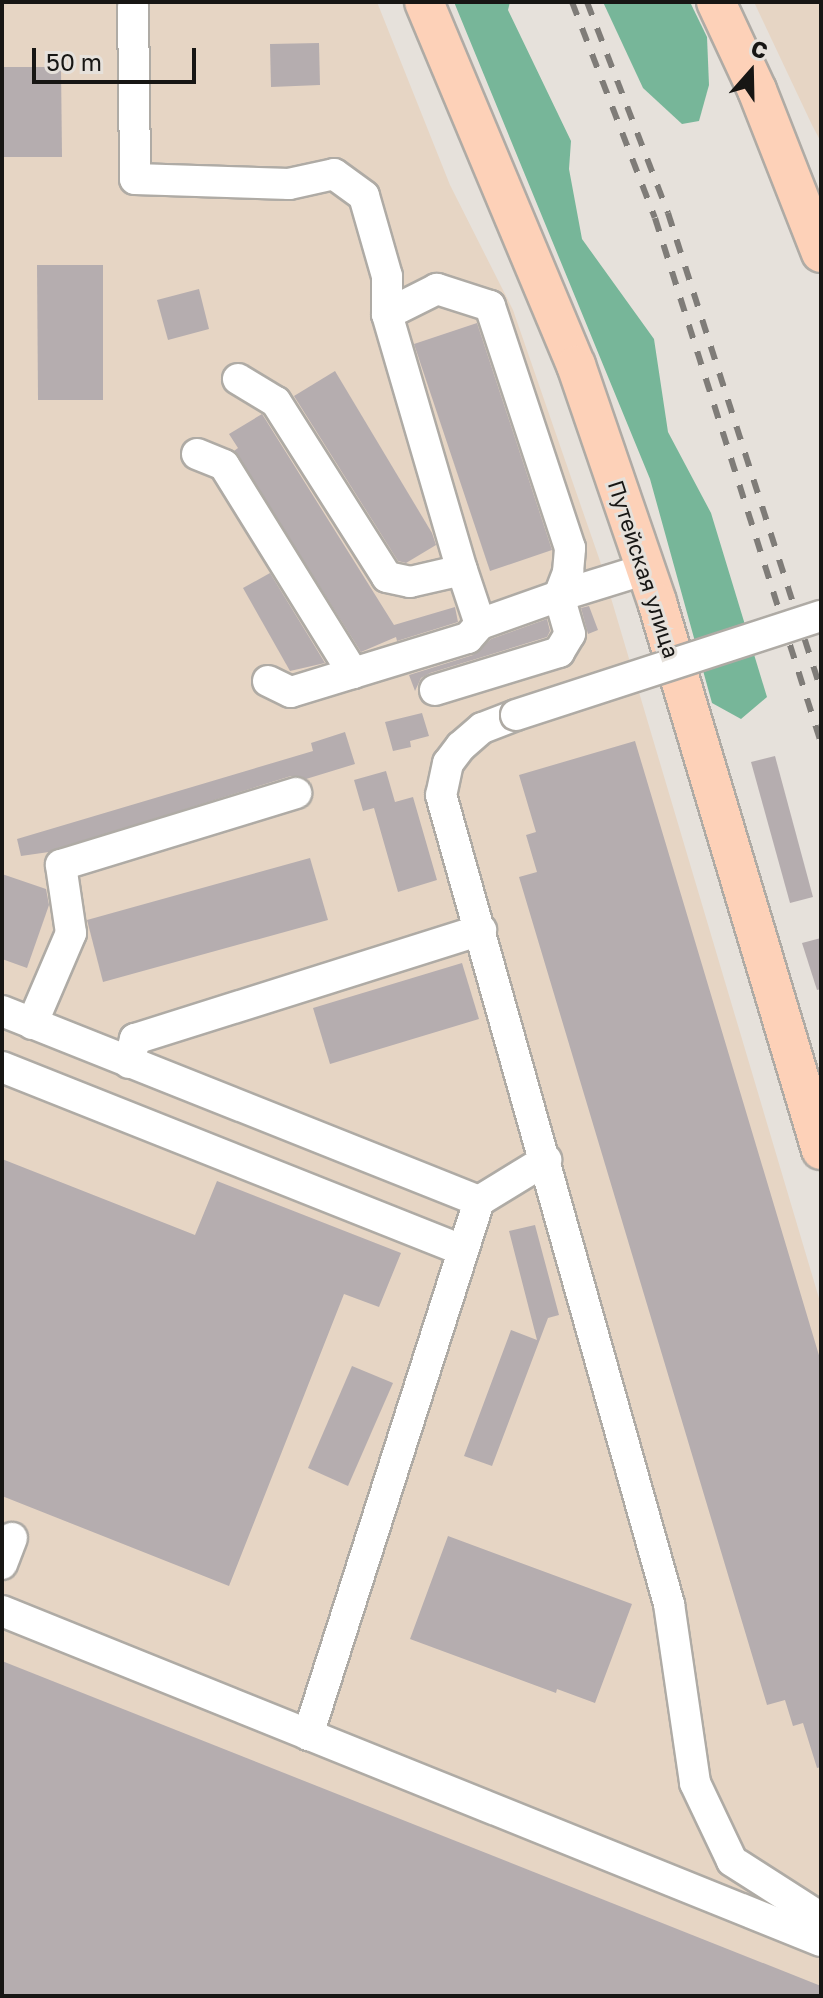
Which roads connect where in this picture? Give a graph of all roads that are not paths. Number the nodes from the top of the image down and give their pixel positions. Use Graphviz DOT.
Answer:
graph roads {
  1 [pos="424,2"];
  2 [pos="716,2"];
  3 [pos="133,6"];
  4 [pos="821,253"];
  5 [pos="387,314"];
  6 [pos="238,379"];
  7 [pos="197,454"];
  8 [pos="646,569"];
  9 [pos="462,570"];
  10 [pos="559,596"];
  11 [pos="821,616"];
  12 [pos="480,624"];
  13 [pos="353,673"];
  14 [pos="268,681"];
  15 [pos="435,690"];
  16 [pos="296,793"];
  17 [pos="481,930"];
  18 [pos="2,1011"];
  19 [pos="32,1024"];
  20 [pos="129,1063"];
  21 [pos="2,1067"];
  22 [pos="821,1150"];
  23 [pos="546,1160"];
  24 [pos="479,1201"];
  25 [pos="463,1250"];
  26 [pos="2,1611"];
  27 [pos="308,1735"];
  28 [pos="821,1918"];
  29 [pos="821,1941"];
  1 -- 8 [label="main road, Путейская улица"];
  2 -- 4 [label="main road"];
  3 -- 5 [label="street"];
  5 -- 9 [label="street"];
  5 -- 10 [label="street"];
  6 -- 9 [label="street"];
  7 -- 13 [label="street"];
  8 -- 10 [label="street"];
  8 -- 22 [label="main road, Путейская улица"];
  9 -- 12 [label="street"];
  10 -- 12 [label="street"];
  10 -- 15 [label="street"];
  11 -- 17 [label="street, bridge"];
  12 -- 13 [label="street"];
  13 -- 14 [label="street"];
  16 -- 19 [label="street"];
  17 -- 20 [label="street"];
  17 -- 23 [label="street"];
  18 -- 19 [label="street"];
  19 -- 20 [label="street"];
  20 -- 24 [label="street"];
  21 -- 25 [label="street"];
  23 -- 24 [label="street"];
  23 -- 28 [label="street"];
  24 -- 25 [label="street"];
  25 -- 27 [label="street"];
  26 -- 27 [label="street"];
  27 -- 29 [label="street"];
}
